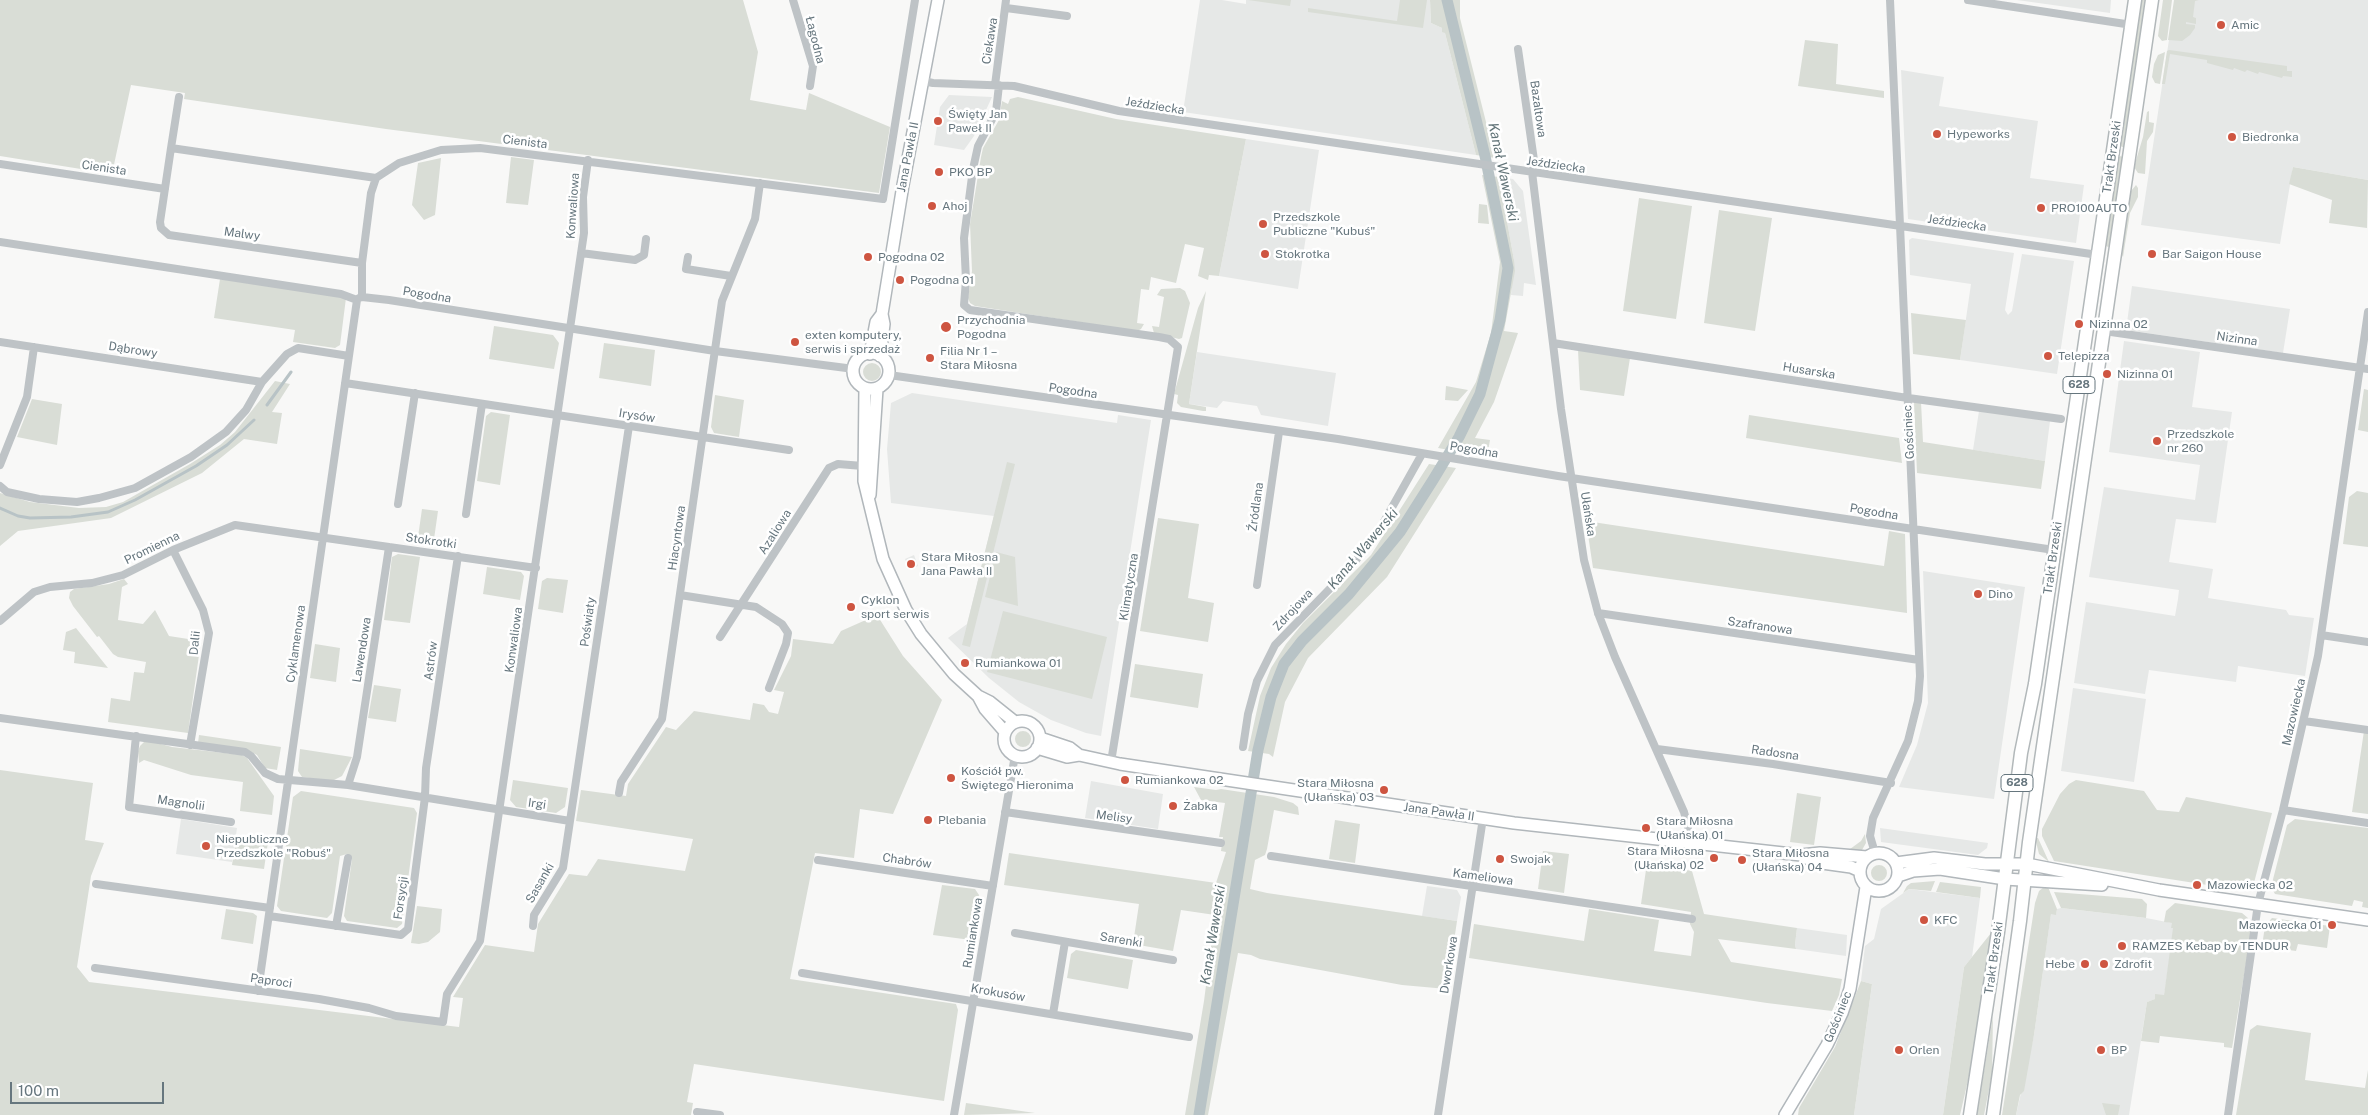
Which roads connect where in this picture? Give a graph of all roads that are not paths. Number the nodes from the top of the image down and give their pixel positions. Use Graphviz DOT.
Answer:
graph roads {
  1 [pos="793,0"];
  2 [pos="915,0"];
  3 [pos="938,0"];
  4 [pos="1890,0"];
  5 [pos="1968,0"];
  6 [pos="2135,0"];
  7 [pos="2152,0"];
  8 [pos="1006,4"];
  9 [pos="1067,16"];
  10 [pos="2132,24"];
  11 [pos="1518,49"];
  12 [pos="923,81"];
  13 [pos="997,85"];
  14 [pos="810,86"];
  15 [pos="179,97"];
  16 [pos="171,148"];
  17 [pos="588,160"];
  18 [pos="0,164"];
  19 [pos="1532,172"];
  20 [pos="376,178"];
  21 [pos="760,182"];
  22 [pos="165,188"];
  23 [pos="1900,227"];
  24 [pos="646,239"];
  25 [pos="0,242"];
  26 [pos="581,253"];
  27 [pos="2098,255"];
  28 [pos="688,257"];
  29 [pos="362,262"];
  30 [pos="731,276"];
  31 [pos="360,298"];
  32 [pos="2368,312"];
  33 [pos="570,328"];
  34 [pos="2104,331"];
  35 [pos="0,342"];
  36 [pos="1553,343"];
  37 [pos="34,347"];
  38 [pos="715,350"];
  39 [pos="875,355"];
  40 [pos="349,356"];
  41 [pos="854,369"];
  42 [pos="2364,369"];
  43 [pos="889,376"];
  44 [pos="262,382"];
  45 [pos="345,382"];
  46 [pos="871,388"];
  47 [pos="415,393"];
  48 [pos="1908,398"];
  49 [pos="482,404"];
  50 [pos="1167,415"];
  51 [pos="558,416"];
  52 [pos="2061,419"];
  53 [pos="629,426"];
  54 [pos="1279,432"];
  55 [pos="703,438"];
  56 [pos="789,450"];
  57 [pos="1422,454"];
  58 [pos="0,465"];
  59 [pos="863,466"];
  60 [pos="1570,477"];
  61 [pos="0,486"];
  62 [pos="870,499"];
  63 [pos="398,504"];
  64 [pos="466,514"];
  65 [pos="1913,529"];
  66 [pos="323,537"];
  67 [pos="389,547"];
  68 [pos="173,550"];
  69 [pos="2054,550"];
  70 [pos="458,556"];
  71 [pos="536,568"];
  72 [pos="1257,585"];
  73 [pos="680,594"];
  74 [pos="742,604"];
  75 [pos="1598,613"];
  76 [pos="0,621"];
  77 [pos="2321,635"];
  78 [pos="720,637"];
  79 [pos="2368,642"];
  80 [pos="1919,660"];
  81 [pos="770,688"];
  82 [pos="978,696"];
  83 [pos="0,718"];
  84 [pos="2304,721"];
  85 [pos="1015,722"];
  86 [pos="2368,730"];
  87 [pos="1005,732"];
  88 [pos="136,736"];
  89 [pos="1038,743"];
  90 [pos="190,745"];
  91 [pos="1243,747"];
  92 [pos="1657,749"];
  93 [pos="1015,756"];
  94 [pos="1112,762"];
  95 [pos="288,780"];
  96 [pos="1890,782"];
  97 [pos="348,785"];
  98 [pos="619,793"];
  99 [pos="425,797"];
  100 [pos="2283,810"];
  101 [pos="500,811"];
  102 [pos="1005,812"];
  103 [pos="1483,818"];
  104 [pos="570,820"];
  105 [pos="231,822"];
  106 [pos="2368,823"];
  107 [pos="1687,842"];
  108 [pos="1221,843"];
  109 [pos="1871,855"];
  110 [pos="1271,856"];
  111 [pos="1801,856"];
  112 [pos="348,858"];
  113 [pos="818,860"];
  114 [pos="1896,863"];
  115 [pos="2006,864"];
  116 [pos="2027,864"];
  117 [pos="1860,871"];
  118 [pos="1898,876"];
  119 [pos="2005,878"];
  120 [pos="2026,878"];
  121 [pos="96,884"];
  122 [pos="993,886"];
  123 [pos="1472,887"];
  124 [pos="1871,889"];
  125 [pos="2159,890"];
  126 [pos="2258,904"];
  127 [pos="269,912"];
  128 [pos="1692,919"];
  129 [pos="2368,920"];
  130 [pos="336,926"];
  131 [pos="533,926"];
  132 [pos="1015,933"];
  133 [pos="1065,942"];
  134 [pos="1173,960"];
  135 [pos="95,968"];
  136 [pos="802,973"];
  137 [pos="258,991"];
  138 [pos="974,1000"];
  139 [pos="1053,1014"];
  140 [pos="443,1022"];
  141 [pos="1189,1037"];
  142 [pos="697,1112"];
  143 [pos="720,1115"];
  144 [pos="954,1115"];
  145 [pos="1438,1115"];
  146 [pos="1785,1115"];
  147 [pos="1970,1115"];
  148 [pos="1993,1115"];
  149 [pos="2228,1115"];
  1 -- 14 [label="street, Łagodna"];
  2 -- 21 [label="street, Cienista"];
  3 -- 12 [label="street, Jana Pawła II"];
  4 -- 23 [label="street, Gościniec"];
  5 -- 10 [label="street"];
  6 -- 10 [label="main road, Trakt Brzeski / 628"];
  7 -- 34 [label="main road, Trakt Brzeski / 628"];
  8 -- 9 [label="street"];
  8 -- 13 [label="street, Ciekawa"];
  10 -- 27 [label="main road, Trakt Brzeski / 628"];
  11 -- 19 [label="street, Bazaltowa"];
  12 -- 13 [label="street, Jeździecka"];
  12 -- 39 [label="street, Jana Pawła II"];
  13 -- 19 [label="street, Jeździecka"];
  13 -- 50 [label="street, Ciekawa"];
  15 -- 16 [label="street"];
  16 -- 20 [label="street"];
  16 -- 22 [label="street"];
  17 -- 20 [label="street, Cienista"];
  17 -- 21 [label="street, Cienista"];
  17 -- 26 [label="street, Konwaliowa"];
  18 -- 22 [label="street, Cienista"];
  19 -- 23 [label="street, Jeździecka"];
  19 -- 36 [label="street, Ułańska"];
  20 -- 29 [label="street, Cyklamenowa"];
  21 -- 30 [label="street, Hiacyntowa"];
  22 -- 29 [label="street, Malwy"];
  23 -- 27 [label="street, Jeździecka"];
  23 -- 48 [label="street, Gościniec"];
  24 -- 26 [label="street, Konwaliowa"];
  25 -- 31 [label="street, Pogodna"];
  26 -- 33 [label="street, Konwaliowa"];
  27 -- 69 [label="main road, Trakt Brzeski / 628"];
  28 -- 30 [label="street"];
  29 -- 31 [label="street, Cyklamenowa"];
  30 -- 38 [label="street, Hiacyntowa"];
  31 -- 33 [label="street, Pogodna"];
  31 -- 40 [label="street, Cyklamenowa"];
  32 -- 42 [label="street, Mazowiecka"];
  33 -- 38 [label="street, Pogodna"];
  33 -- 51 [label="street, Konwaliowa"];
  34 -- 42 [label="street, Nizinna"];
  34 -- 116 [label="main road, Trakt Brzeski / 628"];
  35 -- 37 [label="street, Dąbrowy"];
  36 -- 48 [label="street, Husarska"];
  36 -- 60 [label="street, Ułańska"];
  37 -- 44 [label="street, Dąbrowy"];
  37 -- 58 [label="street"];
  38 -- 41 [label="street, Pogodna"];
  38 -- 55 [label="street, Hiacyntowa"];
  39 -- 41 [label="street"];
  39 -- 43 [label="street"];
  40 -- 44 [label="street"];
  40 -- 45 [label="street, Cyklamenowa"];
  41 -- 46 [label="street"];
  42 -- 77 [label="street, Mazowiecka"];
  43 -- 46 [label="street"];
  43 -- 50 [label="street, Pogodna"];
  44 -- 61 [label="street"];
  45 -- 47 [label="street, Irysów"];
  45 -- 66 [label="street, Cyklamenowa"];
  46 -- 59 [label="street"];
  46 -- 62 [label="street"];
  47 -- 49 [label="street, Irysów"];
  47 -- 63 [label="street"];
  48 -- 52 [label="street, Husarska"];
  48 -- 65 [label="street, Gościniec"];
  49 -- 51 [label="street, Irysów"];
  49 -- 64 [label="street"];
  50 -- 54 [label="street, Pogodna"];
  50 -- 94 [label="street, Klimatyczna"];
  51 -- 53 [label="street, Irysów"];
  51 -- 71 [label="street, Konwaliowa"];
  53 -- 55 [label="street, Irysów"];
  53 -- 104 [label="street, Poświaty"];
  54 -- 57 [label="street, Pogodna"];
  54 -- 72 [label="street, Źródlana"];
  55 -- 56 [label="street, Irysów"];
  55 -- 73 [label="street, Hiacyntowa"];
  57 -- 60 [label="street, Pogodna"];
  57 -- 91 [label="street, Zdrojowa"];
  59 -- 62 [label="street"];
  59 -- 74 [label="street, Azaliowa"];
  60 -- 65 [label="street, Pogodna"];
  60 -- 75 [label="street, Ułańska"];
  62 -- 82 [label="street"];
  65 -- 69 [label="street, Pogodna"];
  65 -- 80 [label="street, Gościniec"];
  66 -- 67 [label="street, Stokrotki"];
  66 -- 68 [label="street, Promienna"];
  66 -- 95 [label="street, Cyklamenowa"];
  67 -- 70 [label="street, Stokrotki"];
  67 -- 97 [label="street, Lawendowa"];
  68 -- 76 [label="street, Promienna"];
  68 -- 90 [label="street, Dalii"];
  69 -- 115 [label="main road, Trakt Brzeski / 628"];
  70 -- 71 [label="street, Stokrotki"];
  70 -- 99 [label="street, Astrów"];
  71 -- 101 [label="street, Konwaliowa"];
  73 -- 74 [label="street"];
  73 -- 98 [label="street, Hiacyntowa"];
  74 -- 78 [label="street, Azaliowa"];
  74 -- 81 [label="street"];
  75 -- 80 [label="street, Szafranowa"];
  75 -- 92 [label="street, Ułańska"];
  77 -- 79 [label="street"];
  77 -- 84 [label="street, Mazowiecka"];
  80 -- 96 [label="street, Gościniec"];
  82 -- 85 [label="street"];
  82 -- 87 [label="street"];
  83 -- 88 [label="street, Irgi"];
  84 -- 86 [label="street"];
  84 -- 100 [label="street, Mazowiecka"];
  85 -- 87 [label="street"];
  85 -- 89 [label="street"];
  87 -- 93 [label="street"];
  88 -- 90 [label="street, Irgi"];
  88 -- 105 [label="street, Magnolii"];
  89 -- 93 [label="street"];
  89 -- 94 [label="street, Jana Pawła II"];
  90 -- 95 [label="street, Irgi"];
  92 -- 96 [label="street, Radosna"];
  92 -- 107 [label="street, Ułańska"];
  93 -- 102 [label="street, Rumiankowa"];
  94 -- 103 [label="street, Jana Pawła II"];
  95 -- 97 [label="street, Irgi"];
  95 -- 127 [label="street, Cyklamenowa"];
  96 -- 109 [label="street, Gościniec"];
  97 -- 99 [label="street, Irgi"];
  99 -- 101 [label="street, Irgi"];
  99 -- 130 [label="street, Forsycji"];
  100 -- 106 [label="street"];
  100 -- 126 [label="street, Mazowiecka"];
  101 -- 104 [label="street, Irgi"];
  101 -- 140 [label="street, Konwaliowa"];
  102 -- 108 [label="street, Melisy"];
  102 -- 122 [label="street, Rumiankowa"];
  103 -- 107 [label="street, Jana Pawła II"];
  103 -- 123 [label="street, Dworkowa"];
  104 -- 131 [label="street, Sasanki"];
  107 -- 111 [label="street, Jana Pawła II"];
  109 -- 111 [label="street, Jana Pawła II"];
  109 -- 114 [label="street"];
  109 -- 117 [label="street"];
  110 -- 123 [label="street, Kameliowa"];
  111 -- 117 [label="street, Jana Pawła II"];
  112 -- 130 [label="street"];
  113 -- 122 [label="street, Chabrów"];
  114 -- 115 [label="street"];
  114 -- 118 [label="street"];
  115 -- 116 [label="street"];
  115 -- 119 [label="main road, Trakt Brzeski / 628"];
  116 -- 120 [label="main road, Trakt Brzeski / 628"];
  116 -- 125 [label="street"];
  117 -- 124 [label="street"];
  118 -- 119 [label="street"];
  118 -- 124 [label="street"];
  119 -- 120 [label="street"];
  119 -- 147 [label="main road, Trakt Brzeski / 628"];
  120 -- 125 [label="street"];
  120 -- 148 [label="main road, Trakt Brzeski / 628"];
  121 -- 127 [label="street, Forsycji"];
  122 -- 138 [label="street, Rumiankowa"];
  123 -- 128 [label="street, Kameliowa"];
  123 -- 145 [label="street, Dworkowa"];
  124 -- 146 [label="street, Gościniec"];
  125 -- 126 [label="street"];
  126 -- 129 [label="street"];
  126 -- 149 [label="street, Mazowiecka"];
  127 -- 130 [label="street, Forsycji"];
  127 -- 137 [label="street, Cyklamenowa"];
  132 -- 133 [label="street, Sarenki"];
  133 -- 134 [label="street, Sarenki"];
  133 -- 139 [label="street"];
  135 -- 137 [label="street, Paproci"];
  136 -- 138 [label="street, Krokusów"];
  137 -- 140 [label="street, Paproci"];
  138 -- 139 [label="street, Krokusów"];
  138 -- 144 [label="street, Rumiankowa"];
  139 -- 141 [label="street, Krokusów"];
  142 -- 143 [label="street"];
}
